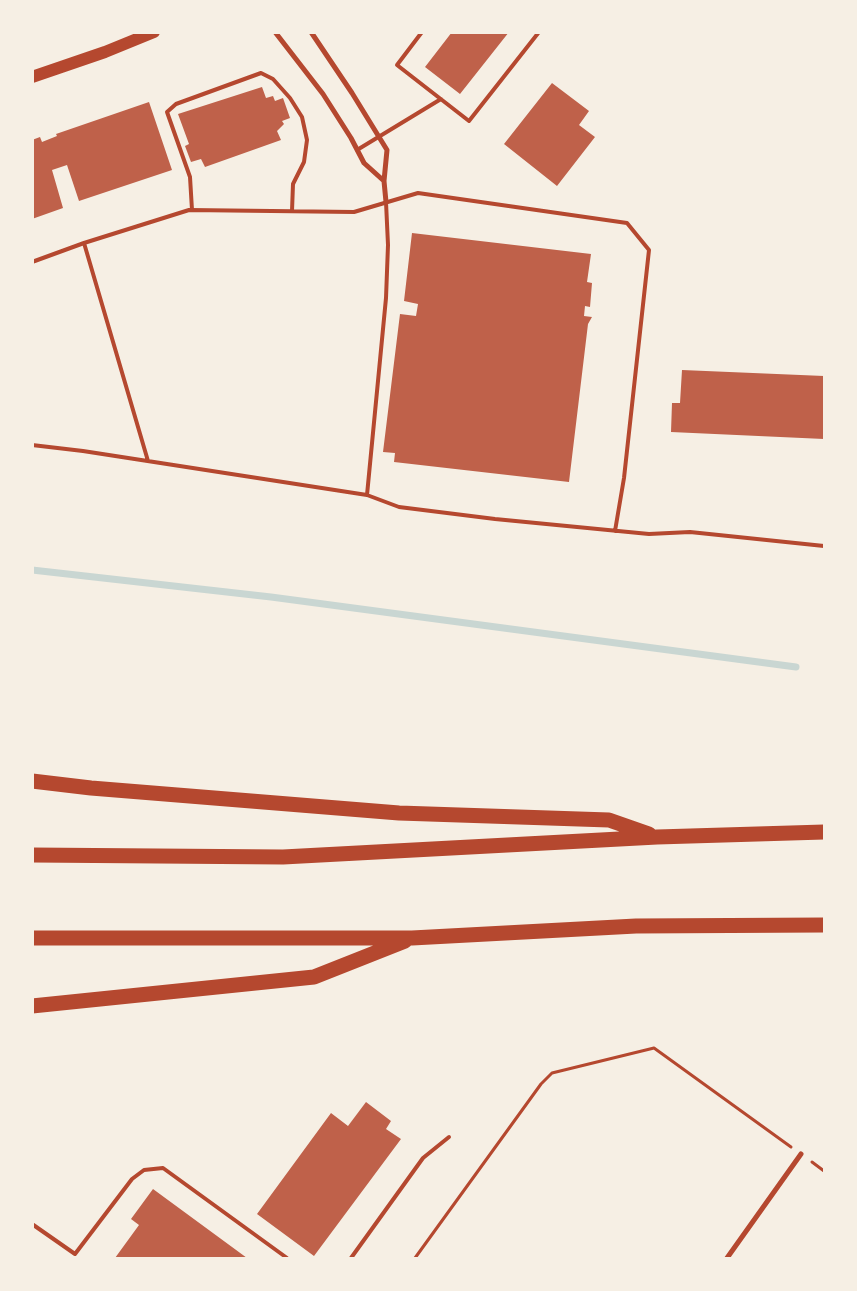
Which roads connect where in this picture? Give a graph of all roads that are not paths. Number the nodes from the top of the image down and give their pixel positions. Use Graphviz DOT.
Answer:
graph roads {
  1 [pos="154,32"];
  2 [pos="275,32"];
  3 [pos="311,32"];
  4 [pos="422,32"];
  5 [pos="539,32"];
  6 [pos="32,77"];
  7 [pos="441,99"];
  8 [pos="380,137"];
  9 [pos="357,150"];
  10 [pos="384,182"];
  11 [pos="386,202"];
  12 [pos="192,210"];
  13 [pos="292,211"];
  14 [pos="84,243"];
  15 [pos="32,262"];
  16 [pos="32,445"];
  17 [pos="148,461"];
  18 [pos="367,495"];
  19 [pos="615,530"];
  20 [pos="824,546"];
  21 [pos="32,781"];
  22 [pos="824,832"];
  23 [pos="658,837"];
  24 [pos="32,855"];
  25 [pos="824,926"];
  26 [pos="32,938"];
  27 [pos="412,938"];
  28 [pos="32,1006"];
  29 [pos="449,1138"];
  30 [pos="801,1154"];
  31 [pos="32,1224"];
  32 [pos="287,1258"];
  33 [pos="351,1258"];
  34 [pos="726,1258"];
  1 -- 6 [label="main road"];
  2 -- 9 [label="street"];
  3 -- 8 [label="street"];
  4 -- 7 [label="lane"];
  5 -- 7 [label="lane"];
  7 -- 8 [label="lane"];
  8 -- 9 [label="lane"];
  8 -- 10 [label="street"];
  9 -- 10 [label="street"];
  10 -- 11 [label="street"];
  11 -- 13 [label="lane"];
  11 -- 18 [label="lane"];
  11 -- 19 [label="lane"];
  12 -- 13 [label="lane"];
  12 -- 13 [label="lane"];
  12 -- 14 [label="lane"];
  14 -- 15 [label="lane"];
  14 -- 17 [label="lane"];
  16 -- 17 [label="lane"];
  17 -- 18 [label="lane"];
  18 -- 19 [label="lane"];
  19 -- 20 [label="lane"];
  21 -- 23 [label="highway"];
  22 -- 23 [label="highway"];
  23 -- 24 [label="highway"];
  25 -- 27 [label="highway"];
  26 -- 27 [label="highway"];
  27 -- 28 [label="highway"];
  29 -- 33 [label="lane"];
  30 -- 34 [label="street"];
  31 -- 32 [label="lane"];
}
